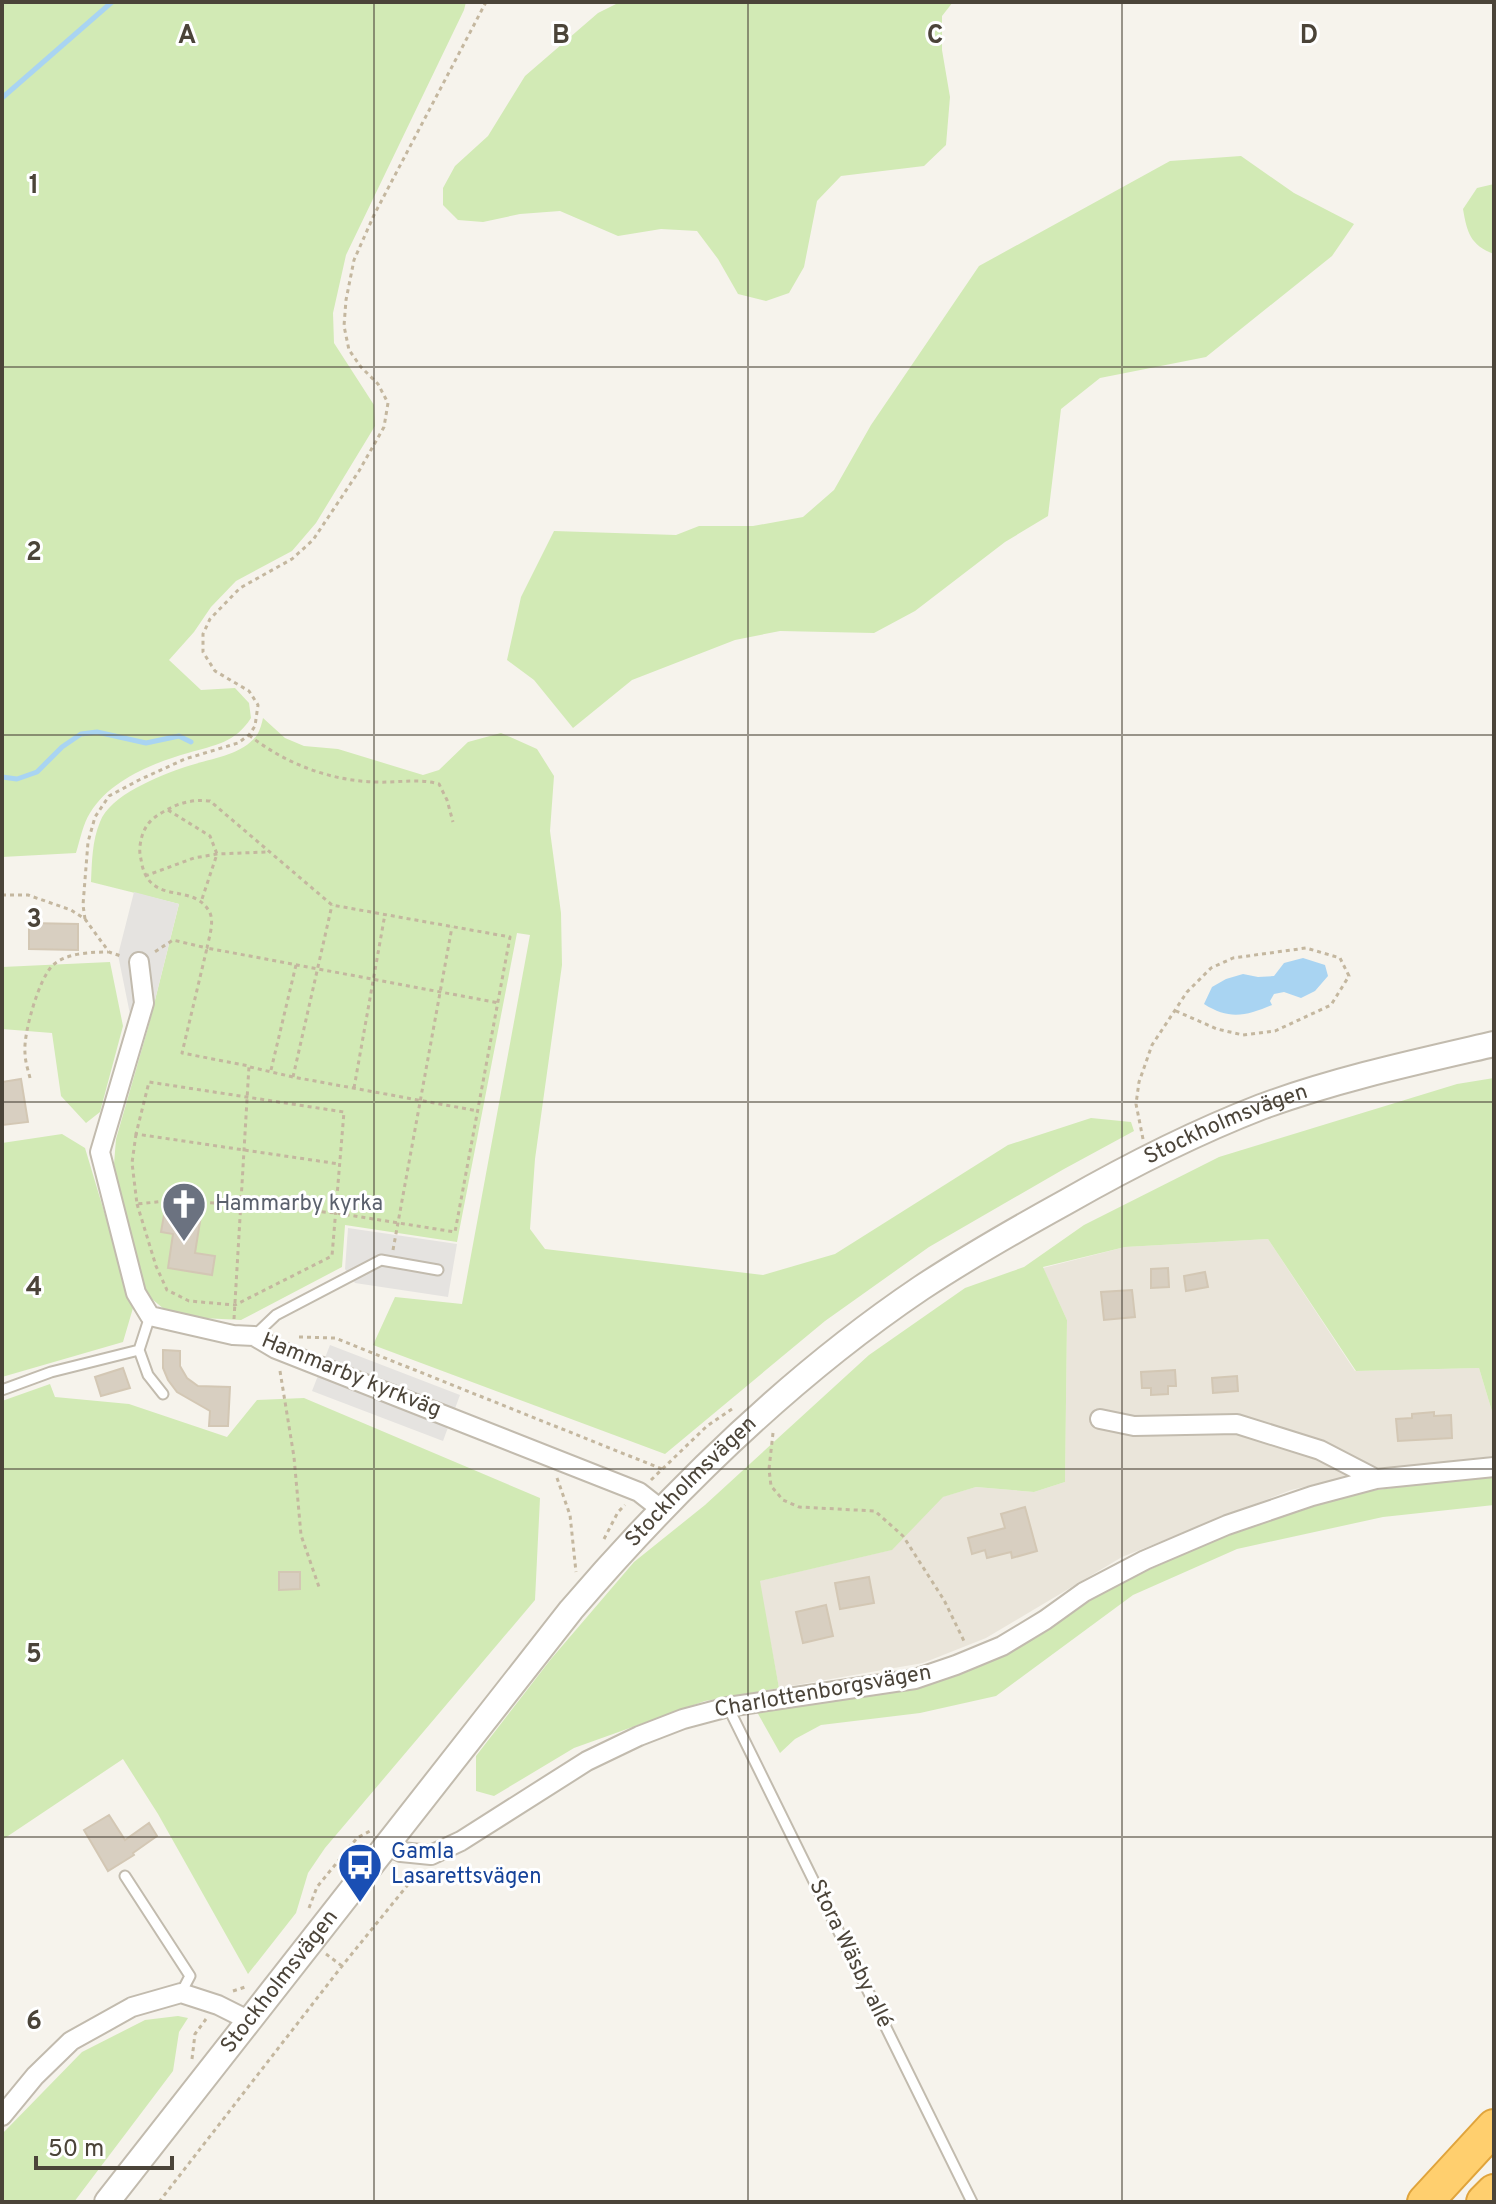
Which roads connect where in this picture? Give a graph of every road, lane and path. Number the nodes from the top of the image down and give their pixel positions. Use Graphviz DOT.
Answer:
graph roads {
  1 [pos="486,2"];
  2 [pos="249,735"];
  3 [pos="167,809"];
  4 [pos="453,822"];
  5 [pos="267,852"];
  6 [pos="217,854"];
  7 [pos="145,876"];
  8 [pos="2,895"];
  9 [pos="201,902"];
  10 [pos="332,905"];
  11 [pos="385,914"];
  12 [pos="85,919"];
  13 [pos="452,927"];
  14 [pos="207,948"];
  15 [pos="109,952"];
  16 [pos="139,962"];
  17 [pos="296,965"];
  18 [pos="318,969"];
  19 [pos="374,979"];
  20 [pos="439,992"];
  21 [pos="499,1003"];
  22 [pos="1176,1011"];
  23 [pos="1494,1044"];
  24 [pos="249,1066"];
  25 [pos="271,1072"];
  26 [pos="293,1077"];
  27 [pos="30,1078"];
  28 [pos="354,1088"];
  29 [pos="247,1096"];
  30 [pos="420,1100"];
  31 [pos="478,1111"];
  32 [pos="136,1134"];
  33 [pos="244,1151"];
  34 [pos="1150,1157"];
  35 [pos="339,1164"];
  36 [pos="137,1204"];
  37 [pos="241,1207"];
  38 [pos="336,1213"];
  39 [pos="398,1223"];
  40 [pos="391,1262"];
  41 [pos="438,1270"];
  42 [pos="235,1305"];
  43 [pos="150,1316"];
  44 [pos="233,1335"];
  45 [pos="254,1336"];
  46 [pos="295,1337"];
  47 [pos="276,1349"];
  48 [pos="139,1350"];
  49 [pos="2,1390"];
  50 [pos="163,1394"];
  51 [pos="1100,1419"];
  52 [pos="774,1424"];
  53 [pos="548,1455"];
  54 [pos="1494,1467"];
  55 [pos="662,1469"];
  56 [pos="1376,1479"];
  57 [pos="662,1510"];
  58 [pos="576,1576"];
  59 [pos="319,1587"];
  60 [pos="972,1659"];
  61 [pos="728,1707"];
  62 [pos="386,1845"];
  63 [pos="431,1855"];
  64 [pos="125,1876"];
  65 [pos="181,1993"];
  66 [pos="250,2021"];
  67 [pos="2,2116"];
  68 [pos="1494,2127"];
  69 [pos="1494,2192"];
  70 [pos="107,2202"];
  71 [pos="159,2202"];
  72 [pos="972,2202"];
  73 [pos="1425,2202"];
  74 [pos="1484,2202"];
  1 -- 2 [label="path"];
  2 -- 4 [label="path"];
  2 -- 12 [label="path"];
  3 -- 5 [label="path"];
  3 -- 6 [label="path"];
  3 -- 7 [label="path"];
  5 -- 6 [label="path"];
  5 -- 10 [label="path"];
  6 -- 7 [label="path"];
  6 -- 9 [label="path"];
  7 -- 9 [label="path"];
  8 -- 12 [label="path"];
  9 -- 14 [label="path"];
  10 -- 11 [label="path"];
  10 -- 18 [label="path"];
  11 -- 13 [label="path"];
  11 -- 19 [label="path"];
  12 -- 15 [label="path"];
  13 -- 20 [label="path"];
  13 -- 21 [label="path"];
  14 -- 16 [label="path"];
  14 -- 17 [label="path"];
  14 -- 24 [label="path"];
  15 -- 16 [label="path"];
  15 -- 27 [label="path"];
  16 -- 43 [label="street"];
  17 -- 18 [label="path"];
  17 -- 25 [label="path"];
  18 -- 19 [label="path"];
  18 -- 26 [label="path"];
  19 -- 20 [label="path"];
  19 -- 28 [label="path"];
  20 -- 21 [label="path"];
  20 -- 30 [label="path"];
  21 -- 31 [label="path"];
  22 -- 22 [label="path"];
  22 -- 34 [label="path"];
  23 -- 34 [label="street, Stockholmsvägen"];
  24 -- 25 [label="path"];
  24 -- 29 [label="path"];
  25 -- 26 [label="path"];
  26 -- 28 [label="path"];
  28 -- 30 [label="path"];
  29 -- 32 [label="path"];
  29 -- 33 [label="path"];
  29 -- 35 [label="path"];
  30 -- 31 [label="path"];
  30 -- 39 [label="path"];
  31 -- 39 [label="path"];
  32 -- 33 [label="path"];
  32 -- 36 [label="path"];
  33 -- 35 [label="path"];
  33 -- 37 [label="path"];
  34 -- 57 [label="street, Stockholmsvägen"];
  35 -- 38 [label="path"];
  36 -- 37 [label="path"];
  36 -- 42 [label="path"];
  37 -- 38 [label="path"];
  37 -- 42 [label="path"];
  38 -- 39 [label="path"];
  38 -- 42 [label="path"];
  39 -- 40 [label="path"];
  40 -- 41 [label="lane"];
  40 -- 45 [label="lane"];
  42 -- 44 [label="path"];
  43 -- 44 [label="street, Hammarby kyrkväg"];
  43 -- 48 [label="lane"];
  44 -- 45 [label="street, Hammarby kyrkväg"];
  45 -- 47 [label="street, Hammarby kyrkväg"];
  46 -- 55 [label="path"];
  47 -- 53 [label="street, Hammarby kyrkväg"];
  47 -- 59 [label="path"];
  48 -- 49 [label="lane"];
  48 -- 50 [label="lane"];
  51 -- 56 [label="street"];
  52 -- 60 [label="path"];
  53 -- 57 [label="street, Hammarby kyrkväg"];
  53 -- 58 [label="path"];
  54 -- 56 [label="street, Charlottenborgsvägen"];
  56 -- 60 [label="street, Charlottenborgsvägen"];
  57 -- 62 [label="street, Stockholmsvägen"];
  60 -- 61 [label="street, Charlottenborgsvägen"];
  61 -- 63 [label="street, Charlottenborgsvägen"];
  61 -- 72 [label="lane, Stora Wäsby allé"];
  62 -- 63 [label="street"];
  62 -- 66 [label="street, Stockholmsvägen"];
  63 -- 71 [label="path"];
  64 -- 65 [label="lane"];
  65 -- 66 [label="street"];
  65 -- 67 [label="street"];
  66 -- 70 [label="street, Stockholmsvägen"];
  68 -- 73 [label="highway"];
  69 -- 74 [label="highway"];
}
